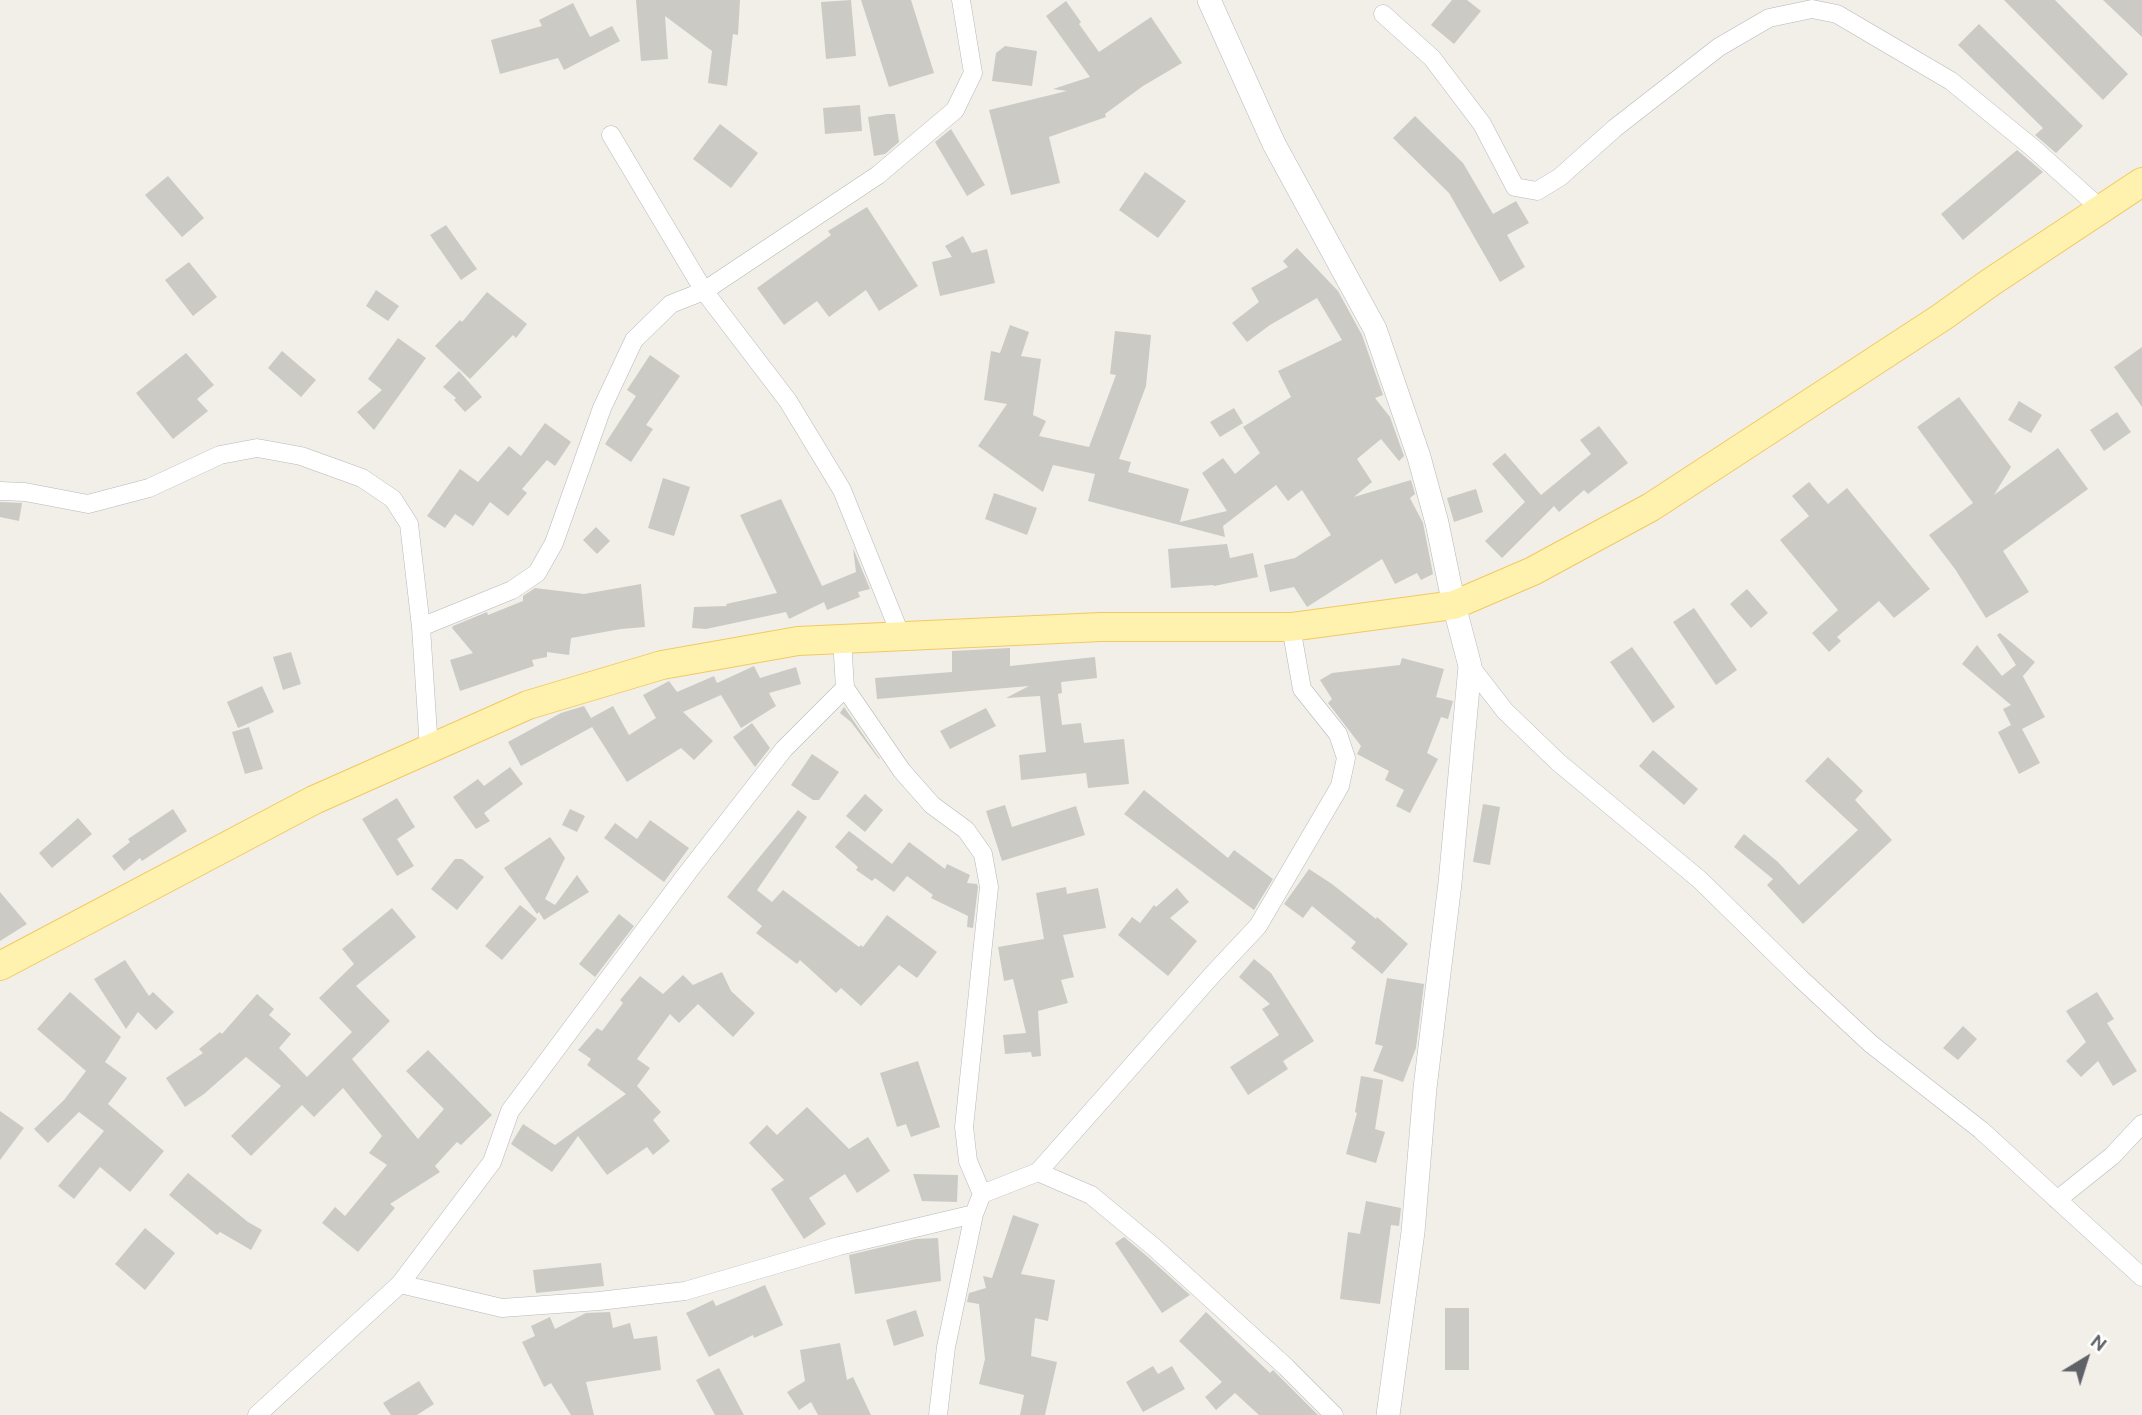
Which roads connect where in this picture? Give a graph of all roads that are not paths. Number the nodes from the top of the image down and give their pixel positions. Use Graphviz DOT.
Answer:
graph roads {
  1 [pos="961,0"];
  2 [pos="1209,0"];
  3 [pos="1383,14"];
  4 [pos="611,135"];
  5 [pos="2142,182"];
  6 [pos="2101,209"];
  7 [pos="704,291"];
  8 [pos="0,491"];
  9 [pos="1454,605"];
  10 [pos="421,627"];
  11 [pos="1291,627"];
  12 [pos="901,636"];
  13 [pos="842,639"];
  14 [pos="1470,666"];
  15 [pos="845,688"];
  16 [pos="429,749"];
  17 [pos="0,966"];
  18 [pos="2142,1124"];
  19 [pos="1038,1172"];
  20 [pos="982,1194"];
  21 [pos="2057,1200"];
  22 [pos="974,1214"];
  23 [pos="2142,1277"];
  24 [pos="400,1284"];
  25 [pos="257,1415"];
  26 [pos="938,1415"];
  27 [pos="1334,1415"];
  28 [pos="1388,1415"];
  1 -- 7 [label="street"];
  2 -- 9 [label="street"];
  3 -- 6 [label="street"];
  4 -- 7 [label="street"];
  5 -- 6 [label="main road"];
  6 -- 9 [label="main road"];
  7 -- 10 [label="street"];
  7 -- 12 [label="street"];
  8 -- 10 [label="street"];
  9 -- 11 [label="main road"];
  9 -- 14 [label="street"];
  10 -- 16 [label="street"];
  11 -- 12 [label="main road"];
  11 -- 19 [label="street"];
  12 -- 13 [label="main road"];
  13 -- 15 [label="street"];
  13 -- 16 [label="main road"];
  14 -- 21 [label="street"];
  14 -- 28 [label="street"];
  15 -- 20 [label="street"];
  15 -- 24 [label="street"];
  16 -- 17 [label="main road"];
  18 -- 21 [label="street"];
  19 -- 20 [label="street"];
  19 -- 27 [label="street"];
  20 -- 22 [label="street"];
  21 -- 23 [label="street"];
  22 -- 24 [label="street"];
  22 -- 26 [label="street"];
  24 -- 25 [label="street"];
}
